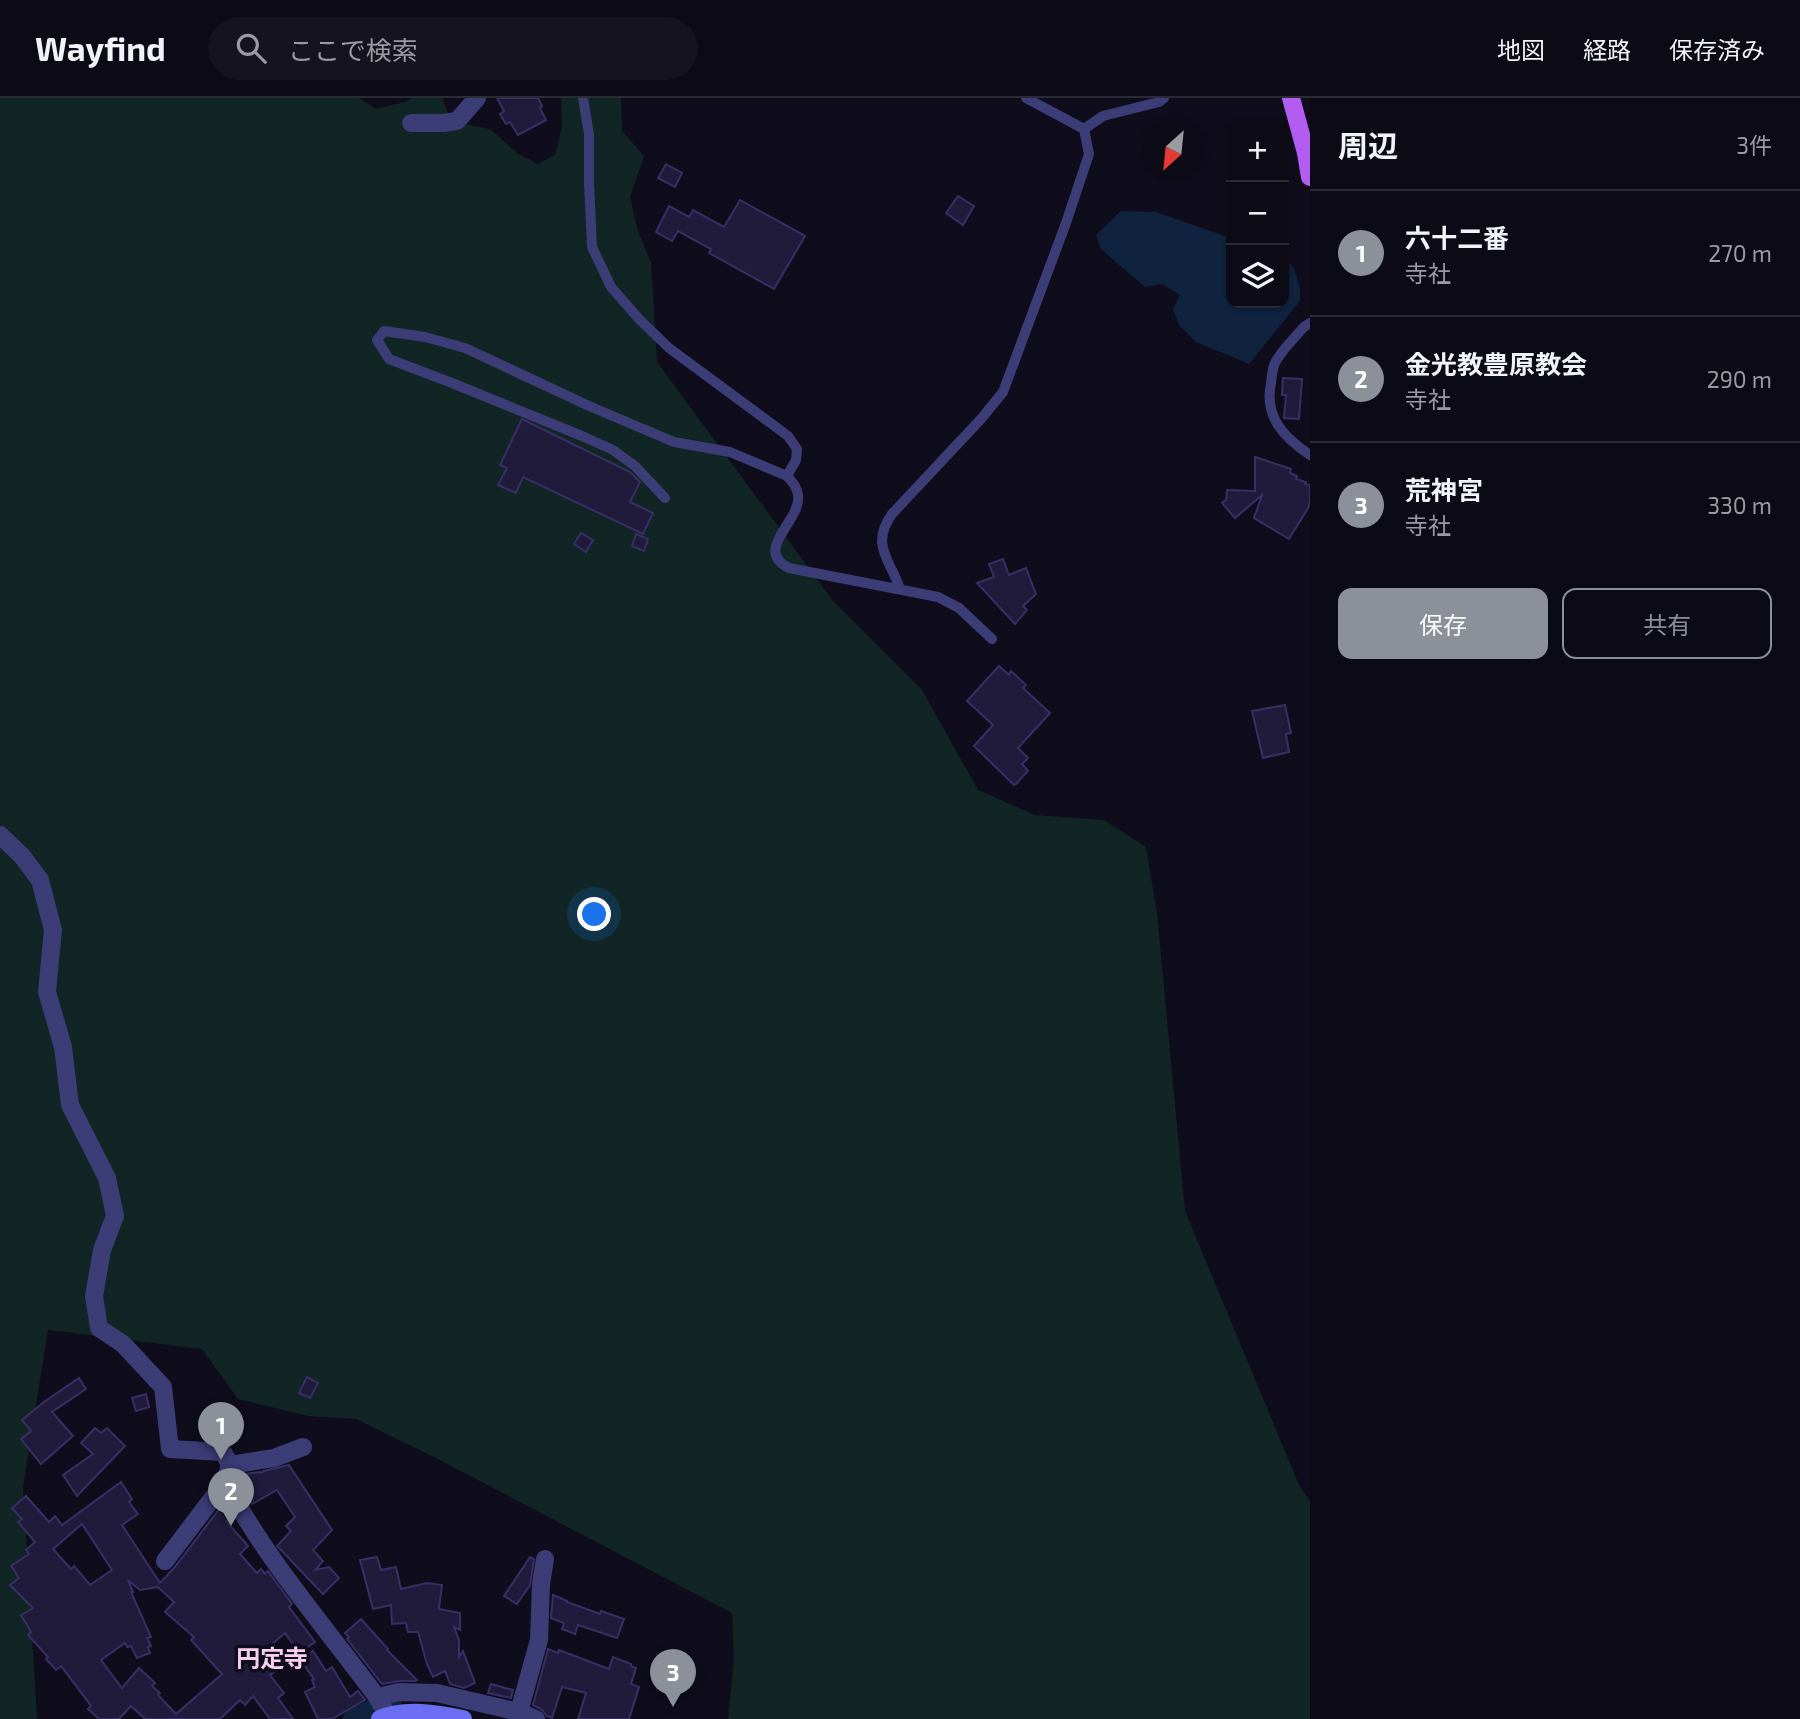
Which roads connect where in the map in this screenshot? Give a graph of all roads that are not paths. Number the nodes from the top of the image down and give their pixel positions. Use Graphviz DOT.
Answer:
graph roads {
  1 [pos="477,98"];
  2 [pos="583,98"];
  3 [pos="1026,98"];
  4 [pos="1164,98"];
  5 [pos="1291,98"];
  6 [pos="411,123"];
  7 [pos="1084,129"];
  8 [pos="1308,152"];
  9 [pos="1310,177"];
  10 [pos="1310,323"];
  11 [pos="1310,455"];
  12 [pos="787,476"];
  13 [pos="665,498"];
  14 [pos="900,589"];
  15 [pos="992,639"];
  16 [pos="0,835"];
  17 [pos="303,1447"];
  18 [pos="228,1474"];
  19 [pos="545,1559"];
  20 [pos="165,1561"];
  21 [pos="383,1712"];
  22 [pos="523,1717"];
  23 [pos="463,1719"];
  1 -- 6 [label="street"];
  2 -- 12 [label="lane"];
  3 -- 7 [label="lane"];
  4 -- 7 [label="lane"];
  5 -- 8 [label="main road"];
  7 -- 14 [label="lane"];
  8 -- 9 [label="main road"];
  10 -- 11 [label="lane"];
  12 -- 13 [label="lane"];
  12 -- 14 [label="lane"];
  14 -- 15 [label="lane"];
  16 -- 18 [label="street"];
  17 -- 18 [label="street"];
  18 -- 20 [label="street"];
  18 -- 21 [label="street"];
  19 -- 22 [label="street"];
  21 -- 22 [label="street"];
  21 -- 23 [label="main road"];
}
